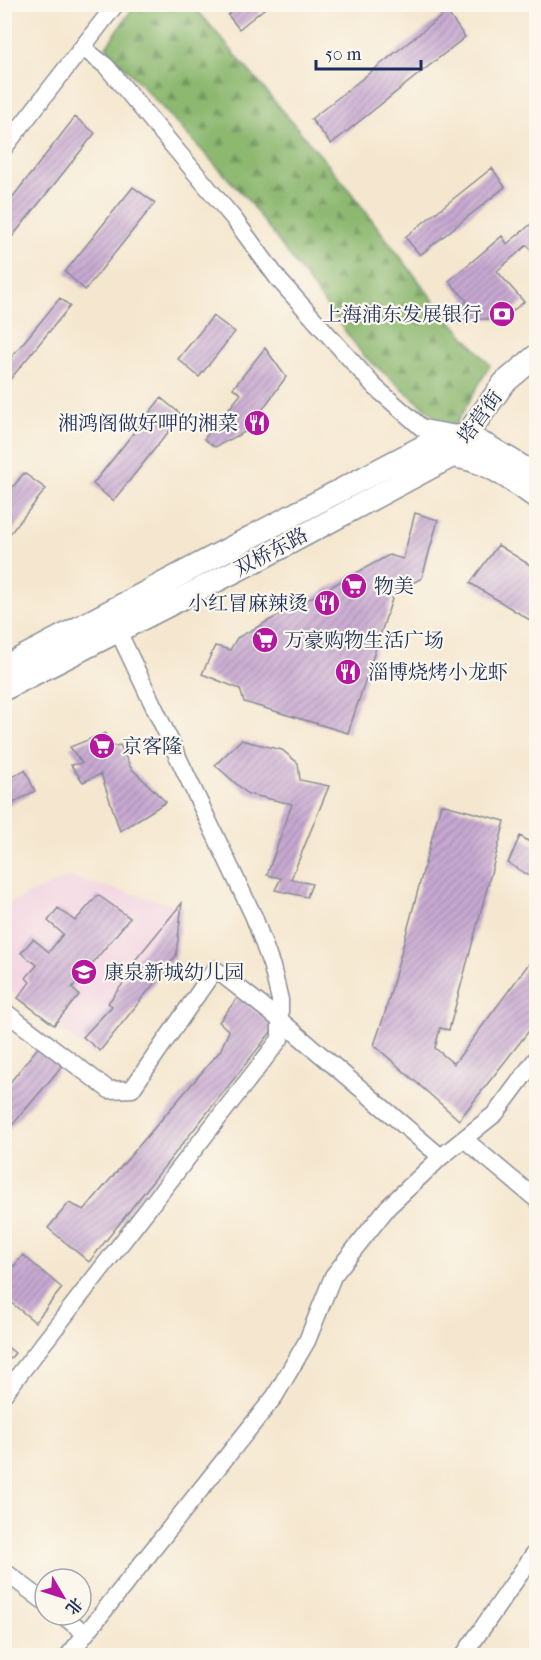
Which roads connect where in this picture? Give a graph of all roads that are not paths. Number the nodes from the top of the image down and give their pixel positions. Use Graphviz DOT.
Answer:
graph roads {
  1 [pos="116,4"];
  2 [pos="83,48"];
  3 [pos="4,148"];
  4 [pos="537,356"];
  5 [pos="465,435"];
  6 [pos="452,456"];
  7 [pos="537,475"];
  8 [pos="537,497"];
  9 [pos="118,631"];
  10 [pos="4,667"];
  11 [pos="4,689"];
  12 [pos="4,1011"];
  13 [pos="280,1020"];
  14 [pos="537,1059"];
  15 [pos="464,1139"];
  16 [pos="441,1157"];
  17 [pos="537,1199"];
  18 [pos="4,1394"];
  19 [pos="537,1551"];
  20 [pos="4,1570"];
  21 [pos="33,1593"];
  22 [pos="77,1627"];
  23 [pos="85,1633"];
  24 [pos="68,1656"];
  25 [pos="463,1656"];
  1 -- 2 [label="street"];
  2 -- 3 [label="street"];
  2 -- 5 [label="street"];
  4 -- 5 [label="street, 塔营街"];
  5 -- 6 [label="street, 塔营街"];
  5 -- 7 [label="street"];
  5 -- 10 [label="street, 双桥东路"];
  6 -- 8 [label="street"];
  6 -- 9 [label="street, 双桥东路"];
  9 -- 11 [label="street, 双桥东路"];
  9 -- 13 [label="street"];
  12 -- 13 [label="street"];
  13 -- 16 [label="street"];
  13 -- 18 [label="street"];
  14 -- 15 [label="street"];
  15 -- 16 [label="street"];
  15 -- 17 [label="street"];
  16 -- 23 [label="street"];
  19 -- 25 [label="street"];
  20 -- 21 [label="street"];
  22 -- 23 [label="street"];
  23 -- 24 [label="street"];
}
